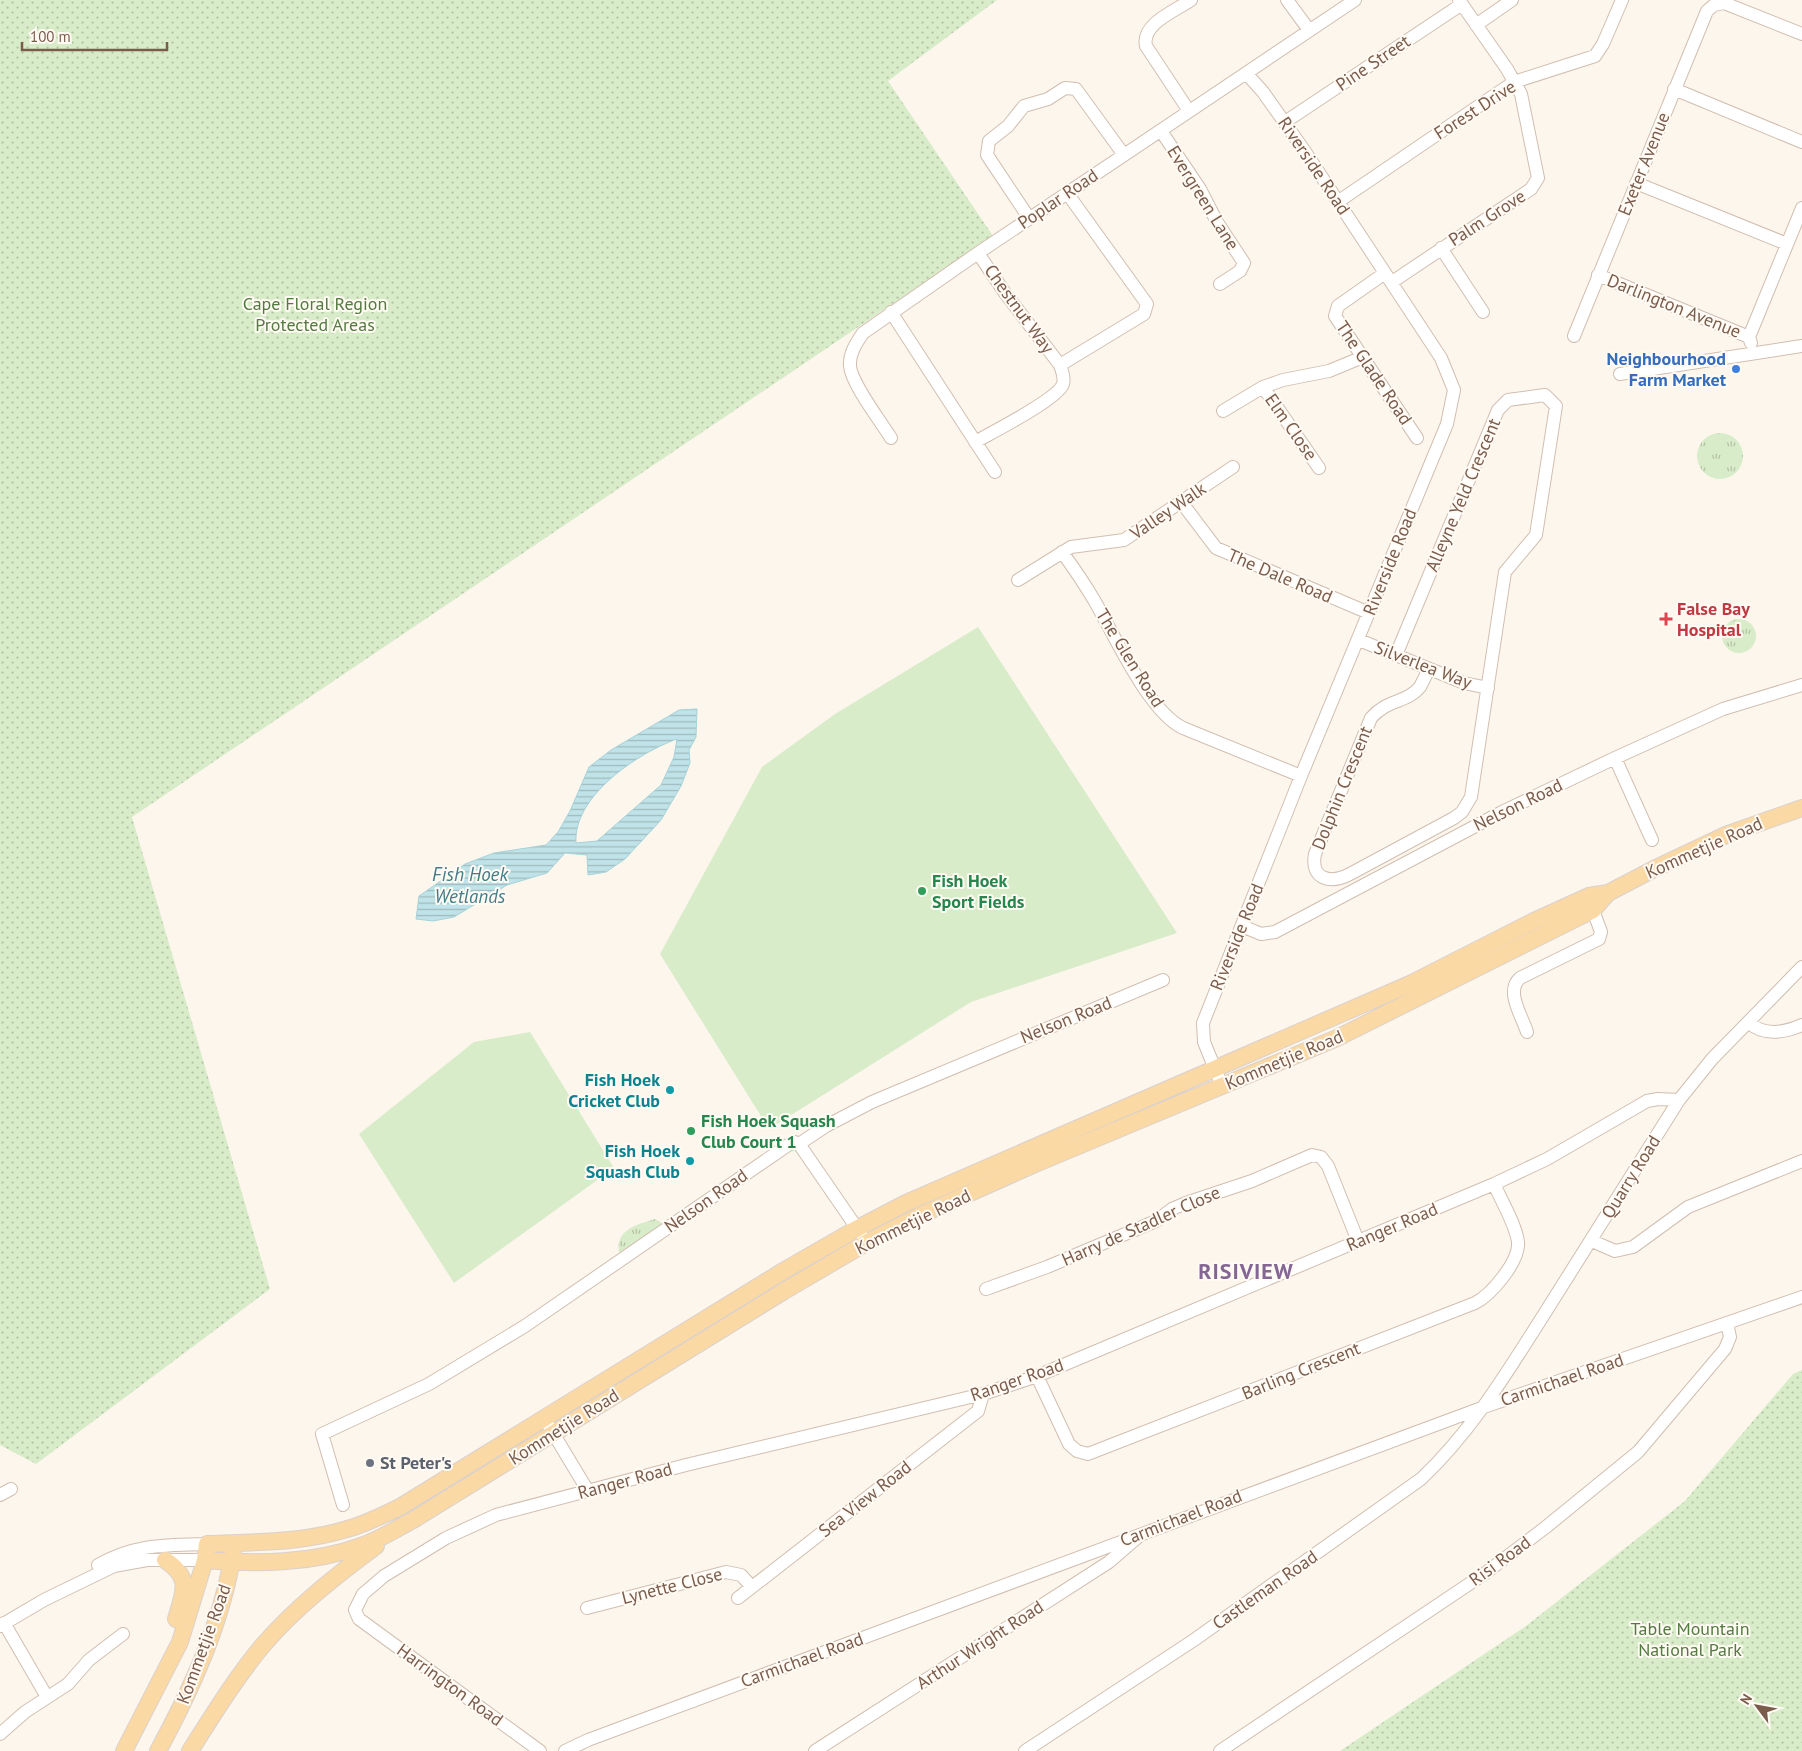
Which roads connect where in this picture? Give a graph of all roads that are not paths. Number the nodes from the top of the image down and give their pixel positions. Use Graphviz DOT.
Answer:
graph roads {
  1 [pos="1191,0"];
  2 [pos="1287,0"];
  3 [pos="1355,0"];
  4 [pos="1512,0"];
  5 [pos="1622,0"];
  6 [pos="1460,2"];
  7 [pos="1476,25"];
  8 [pos="1308,30"];
  9 [pos="1802,34"];
  10 [pos="1246,74"];
  11 [pos="1514,82"];
  12 [pos="1674,89"];
  13 [pos="1189,111"];
  14 [pos="1284,122"];
  15 [pos="1161,131"];
  16 [pos="1802,142"];
  17 [pos="1124,155"];
  18 [pos="1636,183"];
  19 [pos="1067,193"];
  20 [pos="1338,201"];
  21 [pos="1802,208"];
  22 [pos="1029,218"];
  23 [pos="1787,244"];
  24 [pos="1441,248"];
  25 [pos="978,253"];
  26 [pos="1598,275"];
  27 [pos="1389,277"];
  28 [pos="1220,284"];
  29 [pos="891,312"];
  30 [pos="1483,312"];
  31 [pos="1574,336"];
  32 [pos="1749,337"];
  33 [pos="1802,346"];
  34 [pos="1755,352"];
  35 [pos="1363,357"];
  36 [pos="1060,364"];
  37 [pos="1620,374"];
  38 [pos="1263,387"];
  39 [pos="1223,411"];
  40 [pos="891,438"];
  41 [pos="1417,438"];
  42 [pos="975,442"];
  43 [pos="1233,467"];
  44 [pos="1319,468"];
  45 [pos="995,472"];
  46 [pos="1182,503"];
  47 [pos="1062,552"];
  48 [pos="1018,580"];
  49 [pos="1369,613"];
  50 [pos="1359,640"];
  51 [pos="1396,655"];
  52 [pos="1429,669"];
  53 [pos="1802,685"];
  54 [pos="1488,688"];
  55 [pos="1615,758"];
  56 [pos="1301,776"];
  57 [pos="1802,808"];
  58 [pos="1454,818"];
  59 [pos="1652,840"];
  60 [pos="1608,893"];
  61 [pos="1593,910"];
  62 [pos="1242,926"];
  63 [pos="1802,967"];
  64 [pos="1163,980"];
  65 [pos="1748,1022"];
  66 [pos="1802,1025"];
  67 [pos="1527,1032"];
  68 [pos="1214,1068"];
  69 [pos="1222,1086"];
  70 [pos="1679,1100"];
  71 [pos="799,1144"];
  72 [pos="1802,1161"];
  73 [pos="1494,1184"];
  74 [pos="858,1228"];
  75 [pos="1358,1241"];
  76 [pos="1592,1241"];
  77 [pos="866,1243"];
  78 [pos="986,1289"];
  79 [pos="1802,1297"];
  80 [pos="1727,1323"];
  81 [pos="1037,1376"];
  82 [pos="983,1394"];
  83 [pos="1484,1406"];
  84 [pos="544,1418"];
  85 [pos="554,1433"];
  86 [pos="588,1491"];
  87 [pos="342,1505"];
  88 [pos="412,1520"];
  89 [pos="1141,1533"];
  90 [pos="235,1543"];
  91 [pos="206,1552"];
  92 [pos="165,1560"];
  93 [pos="232,1562"];
  94 [pos="752,1587"];
  95 [pos="738,1598"];
  96 [pos="44,1600"];
  97 [pos="587,1608"];
  98 [pos="359,1619"];
  99 [pos="2,1624"];
  100 [pos="123,1634"];
  101 [pos="154,1694"];
  102 [pos="47,1698"];
  103 [pos="0,1734"];
  104 [pos="124,1751"];
  105 [pos="158,1751"];
  106 [pos="190,1751"];
  107 [pos="540,1751"];
  108 [pos="565,1751"];
  109 [pos="815,1751"];
  110 [pos="1025,1751"];
  111 [pos="1220,1751"];
  1 -- 13 [label="street"];
  2 -- 8 [label="street"];
  3 -- 8 [label="street, Poplar Road"];
  4 -- 7 [label="street"];
  5 -- 11 [label="street, Forest Drive"];
  6 -- 7 [label="street, Palm Grove"];
  6 -- 14 [label="street, Pine Street"];
  7 -- 11 [label="street, Palm Grove"];
  8 -- 10 [label="street, Poplar Road"];
  9 -- 12 [label="street, Exeter Avenue"];
  10 -- 13 [label="street, Poplar Road"];
  10 -- 14 [label="street, Riverside Road"];
  11 -- 20 [label="street, Forest Drive"];
  11 -- 24 [label="street, Palm Grove"];
  12 -- 16 [label="street"];
  12 -- 18 [label="street, Exeter Avenue"];
  13 -- 15 [label="street, Poplar Road"];
  14 -- 20 [label="street, Riverside Road"];
  15 -- 17 [label="street, Poplar Road"];
  15 -- 28 [label="street, Evergreen Lane"];
  17 -- 19 [label="street, Poplar Road"];
  17 -- 22 [label="street"];
  18 -- 23 [label="street"];
  18 -- 26 [label="street, Exeter Avenue"];
  19 -- 22 [label="street, Poplar Road"];
  19 -- 36 [label="street"];
  20 -- 27 [label="street, Riverside Road"];
  21 -- 23 [label="street"];
  22 -- 25 [label="street, Poplar Road"];
  23 -- 32 [label="street"];
  24 -- 27 [label="street, Palm Grove"];
  24 -- 30 [label="street"];
  25 -- 29 [label="street, Poplar Road"];
  25 -- 36 [label="street, Chestnut Way"];
  26 -- 31 [label="street, Exeter Avenue"];
  26 -- 32 [label="street, Darlington Avenue"];
  27 -- 35 [label="street, The Glade Road"];
  27 -- 49 [label="street, Riverside Road"];
  29 -- 40 [label="street, Poplar Road"];
  29 -- 42 [label="street"];
  32 -- 34 [label="street"];
  33 -- 34 [label="street"];
  34 -- 37 [label="street"];
  35 -- 38 [label="street"];
  35 -- 41 [label="street, The Glade Road"];
  36 -- 42 [label="street"];
  38 -- 39 [label="street"];
  38 -- 44 [label="street, Elm Close"];
  42 -- 45 [label="street"];
  43 -- 46 [label="street, Valley Walk"];
  46 -- 47 [label="street, Valley Walk"];
  46 -- 49 [label="street, The Dale Road"];
  47 -- 48 [label="street, Valley Walk"];
  47 -- 56 [label="street, The Glen Road"];
  49 -- 50 [label="street, Riverside Road"];
  50 -- 51 [label="street, Silverlea Way"];
  50 -- 56 [label="street, Riverside Road"];
  51 -- 52 [label="street, Silverlea Way"];
  51 -- 54 [label="street, Alleyne Yeld Crescent"];
  52 -- 54 [label="street, Silverlea Way"];
  52 -- 58 [label="street, Dolphin Crescent"];
  53 -- 55 [label="street, Nelson Road"];
  54 -- 58 [label="street, Alleyne Yeld Crescent"];
  55 -- 59 [label="street"];
  55 -- 62 [label="street, Nelson Road"];
  56 -- 62 [label="street, Riverside Road"];
  57 -- 60 [label="main road, Kommetjie Road"];
  60 -- 61 [label="main road, Kommetjie Road"];
  60 -- 68 [label="main road, Kommetjie Road"];
  61 -- 67 [label="street"];
  61 -- 69 [label="main road, Kommetjie Road"];
  62 -- 68 [label="street, Riverside Road"];
  63 -- 65 [label="street, Quarry Road"];
  64 -- 71 [label="street, Nelson Road"];
  65 -- 66 [label="street"];
  65 -- 70 [label="street, Quarry Road"];
  68 -- 69 [label="street, Riverside Road"];
  68 -- 74 [label="main road, Kommetjie Road"];
  69 -- 77 [label="main road, Kommetjie Road"];
  70 -- 73 [label="street, Ranger Road"];
  70 -- 76 [label="street, Quarry Road"];
  71 -- 74 [label="street"];
  71 -- 87 [label="street, Nelson Road"];
  72 -- 76 [label="street"];
  73 -- 75 [label="street, Ranger Road"];
  73 -- 81 [label="street, Barling Crescent"];
  74 -- 77 [label="street"];
  74 -- 84 [label="main road, Kommetjie Road"];
  75 -- 78 [label="street, Harry de Stadler Close"];
  75 -- 81 [label="street, Ranger Road"];
  76 -- 83 [label="street, Quarry Road"];
  77 -- 85 [label="main road, Kommetjie Road"];
  79 -- 80 [label="street, Carmichael Road"];
  80 -- 83 [label="street, Carmichael Road"];
  80 -- 111 [label="street, Risi Road"];
  81 -- 82 [label="street, Ranger Road"];
  82 -- 86 [label="street, Ranger Road"];
  82 -- 94 [label="street, Sea View Road"];
  83 -- 89 [label="street, Carmichael Road"];
  83 -- 110 [label="street, Castleman Road"];
  84 -- 85 [label="street"];
  84 -- 90 [label="main road, Kommetjie Road"];
  85 -- 86 [label="street"];
  85 -- 88 [label="main road, Kommetjie Road"];
  86 -- 98 [label="street, Ranger Road"];
  88 -- 93 [label="main road, Kommetjie Road"];
  88 -- 106 [label="main road"];
  89 -- 108 [label="street, Carmichael Road"];
  89 -- 109 [label="street, Arthur Wright Road"];
  90 -- 91 [label="main road, Kommetjie Road"];
  90 -- 93 [label="main road, Kommetjie Road"];
  91 -- 92 [label="street"];
  91 -- 93 [label="main road, Kommetjie Road"];
  91 -- 96 [label="street"];
  91 -- 101 [label="main road, Kommetjie Road"];
  92 -- 96 [label="street"];
  92 -- 101 [label="main road"];
  93 -- 105 [label="main road, Kommetjie Road"];
  94 -- 95 [label="street, Sea View Road"];
  94 -- 97 [label="street, Lynette Close"];
  96 -- 99 [label="street"];
  98 -- 107 [label="street, Harrington Road"];
  99 -- 102 [label="street"];
  100 -- 102 [label="street"];
  101 -- 104 [label="main road, Kommetjie Road"];
  102 -- 103 [label="street"];
}
